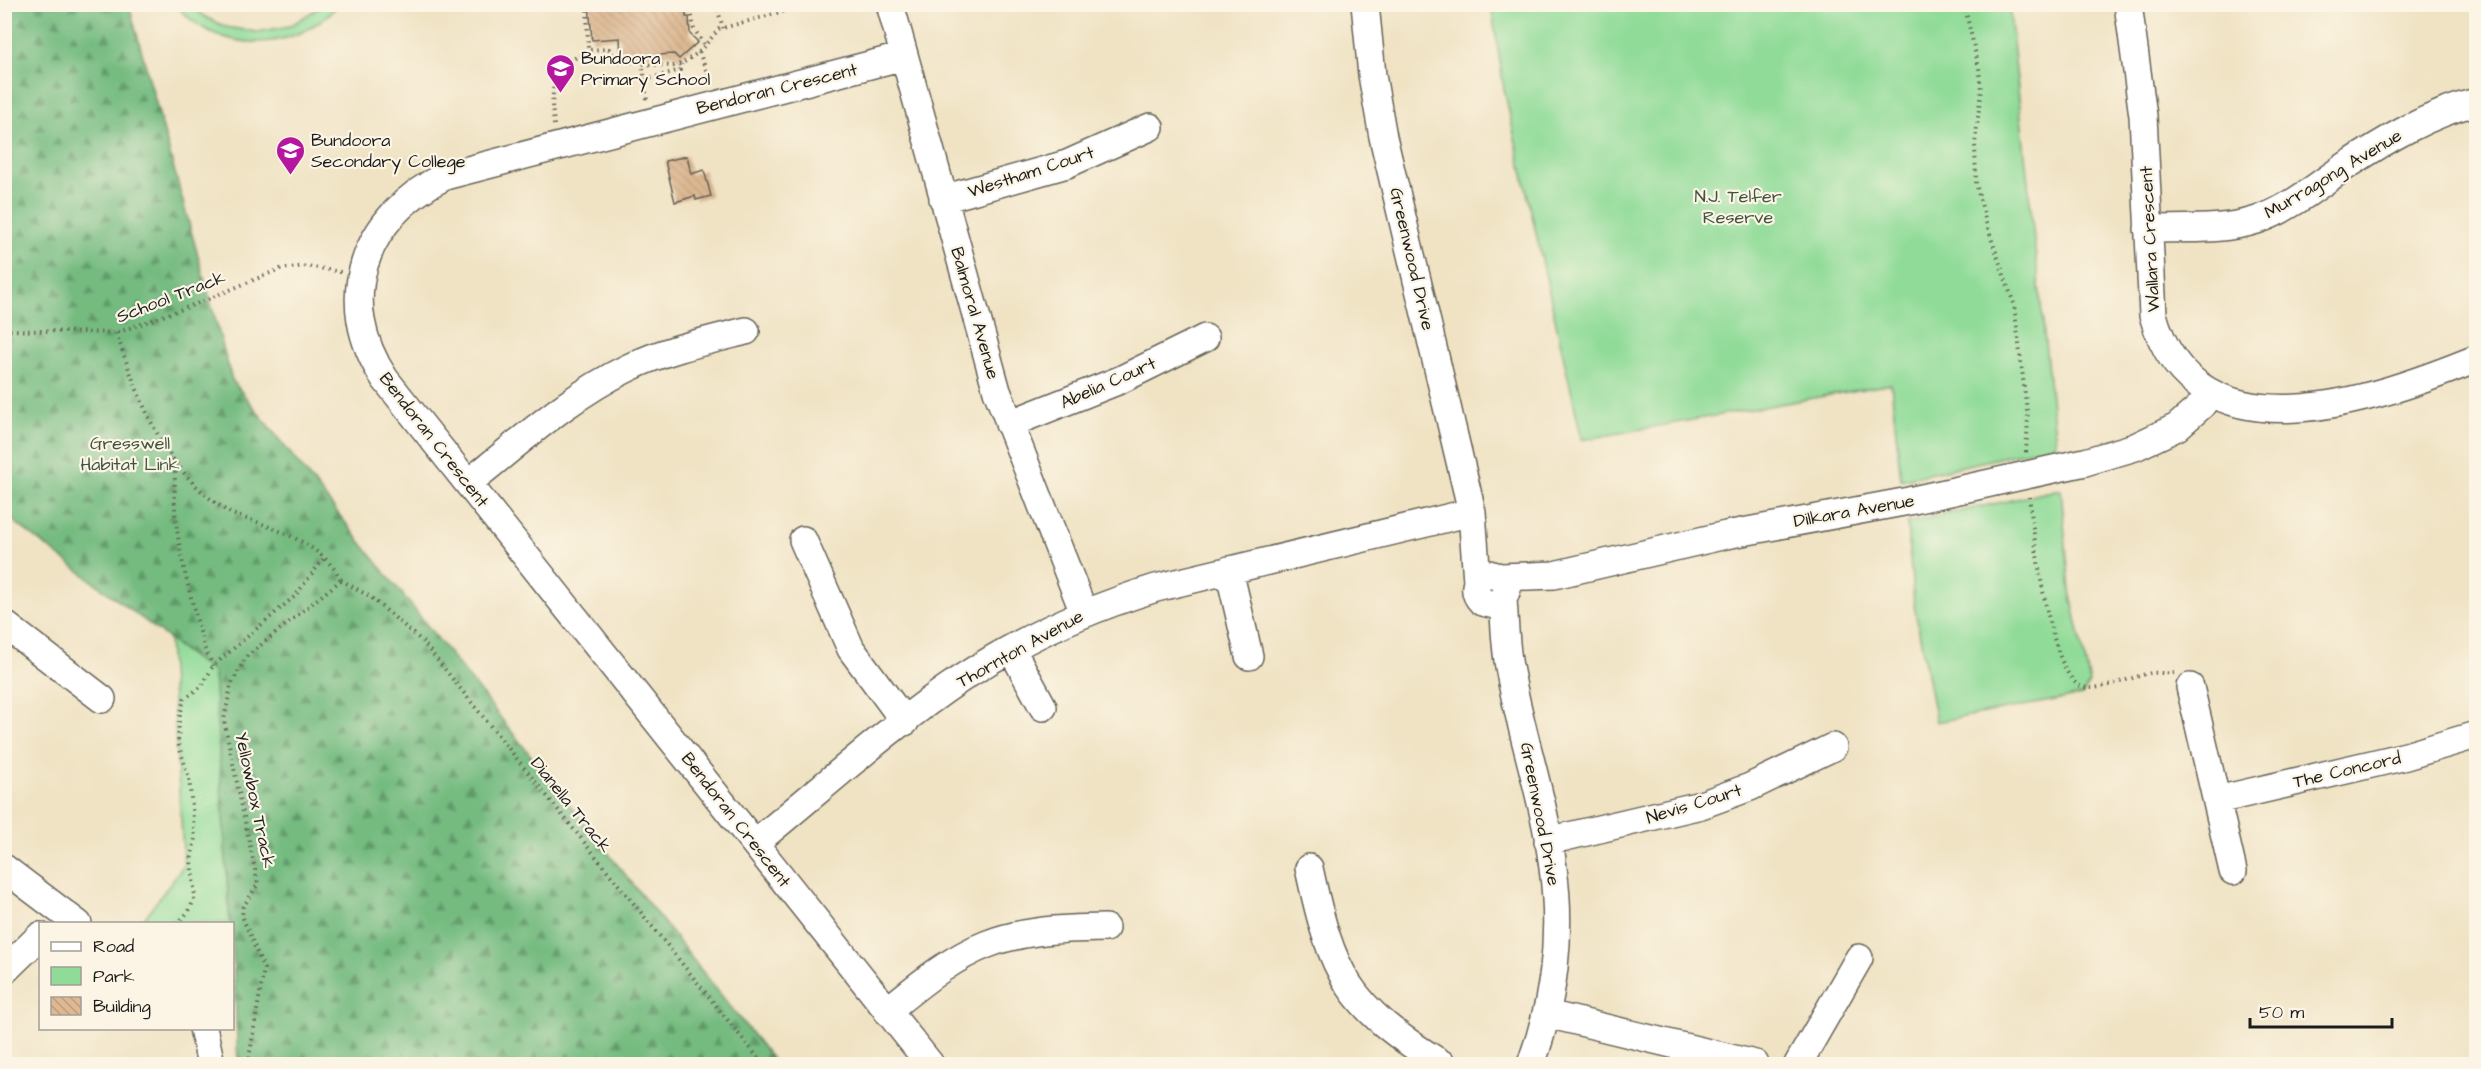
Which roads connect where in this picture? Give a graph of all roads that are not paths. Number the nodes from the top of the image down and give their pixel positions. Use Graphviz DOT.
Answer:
graph roads {
  1 [pos="890,4"];
  2 [pos="1365,4"];
  3 [pos="2128,4"];
  4 [pos="904,56"];
  5 [pos="2476,102"];
  6 [pos="1150,127"];
  7 [pos="943,199"];
  8 [pos="2148,229"];
  9 [pos="746,330"];
  10 [pos="1205,338"];
  11 [pos="2476,359"];
  12 [pos="2205,389"];
  13 [pos="1009,424"];
  14 [pos="468,483"];
  15 [pos="1472,512"];
  16 [pos="803,540"];
  17 [pos="1229,570"];
  18 [pos="1494,589"];
  19 [pos="1084,613"];
  20 [pos="4,624"];
  21 [pos="1012,650"];
  22 [pos="1249,656"];
  23 [pos="2190,687"];
  24 [pos="109,704"];
  25 [pos="1043,707"];
  26 [pos="905,722"];
  27 [pos="2476,735"];
  28 [pos="1833,747"];
  29 [pos="2217,800"];
  30 [pos="1548,841"];
  31 [pos="754,843"];
  32 [pos="4,868"];
  33 [pos="1309,868"];
  34 [pos="2232,871"];
  35 [pos="65,920"];
  36 [pos="1105,928"];
  37 [pos="39,937"];
  38 [pos="1859,958"];
  39 [pos="4,971"];
  40 [pos="887,1011"];
  41 [pos="1547,1014"];
  42 [pos="203,1030"];
  43 [pos="210,1065"];
  44 [pos="930,1065"];
  45 [pos="1442,1065"];
  46 [pos="1531,1065"];
  47 [pos="1755,1065"];
  48 [pos="1798,1065"];
  1 -- 4 [label="street, Balmoral Avenue"];
  2 -- 15 [label="street, Greenwood Drive"];
  3 -- 8 [label="street, Wallara Crescent"];
  4 -- 7 [label="street, Balmoral Avenue"];
  4 -- 14 [label="street, Bendoran Crescent"];
  5 -- 8 [label="street, Murragong Avenue"];
  6 -- 7 [label="street, Westham Court"];
  7 -- 13 [label="street, Balmoral Avenue"];
  8 -- 12 [label="street, Wallara Crescent"];
  9 -- 14 [label="street"];
  10 -- 13 [label="street, Abelia Court"];
  11 -- 12 [label="street, Wallara Crescent"];
  12 -- 18 [label="street, Dilkara Avenue"];
  13 -- 19 [label="street, Balmoral Avenue"];
  14 -- 31 [label="street, Bendoran Crescent"];
  15 -- 17 [label="street, Thornton Avenue"];
  15 -- 18 [label="street, Greenwood Drive"];
  16 -- 26 [label="street"];
  17 -- 19 [label="street, Thornton Avenue"];
  17 -- 22 [label="street"];
  18 -- 30 [label="street, Greenwood Drive"];
  19 -- 21 [label="street, Thornton Avenue"];
  20 -- 24 [label="street"];
  21 -- 25 [label="street"];
  21 -- 26 [label="street, Thornton Avenue"];
  23 -- 29 [label="street"];
  26 -- 31 [label="street, Thornton Avenue"];
  27 -- 29 [label="street, The Concord"];
  28 -- 30 [label="street, Nevis Court"];
  29 -- 34 [label="street"];
  30 -- 41 [label="street, Greenwood Drive"];
  31 -- 40 [label="street, Bendoran Crescent"];
  32 -- 35 [label="street"];
  33 -- 45 [label="street"];
  36 -- 40 [label="street"];
  37 -- 39 [label="street"];
  38 -- 48 [label="street"];
  40 -- 44 [label="street, Bendoran Crescent"];
  41 -- 46 [label="street, Greenwood Drive"];
  41 -- 47 [label="street"];
  42 -- 43 [label="street"];
}
